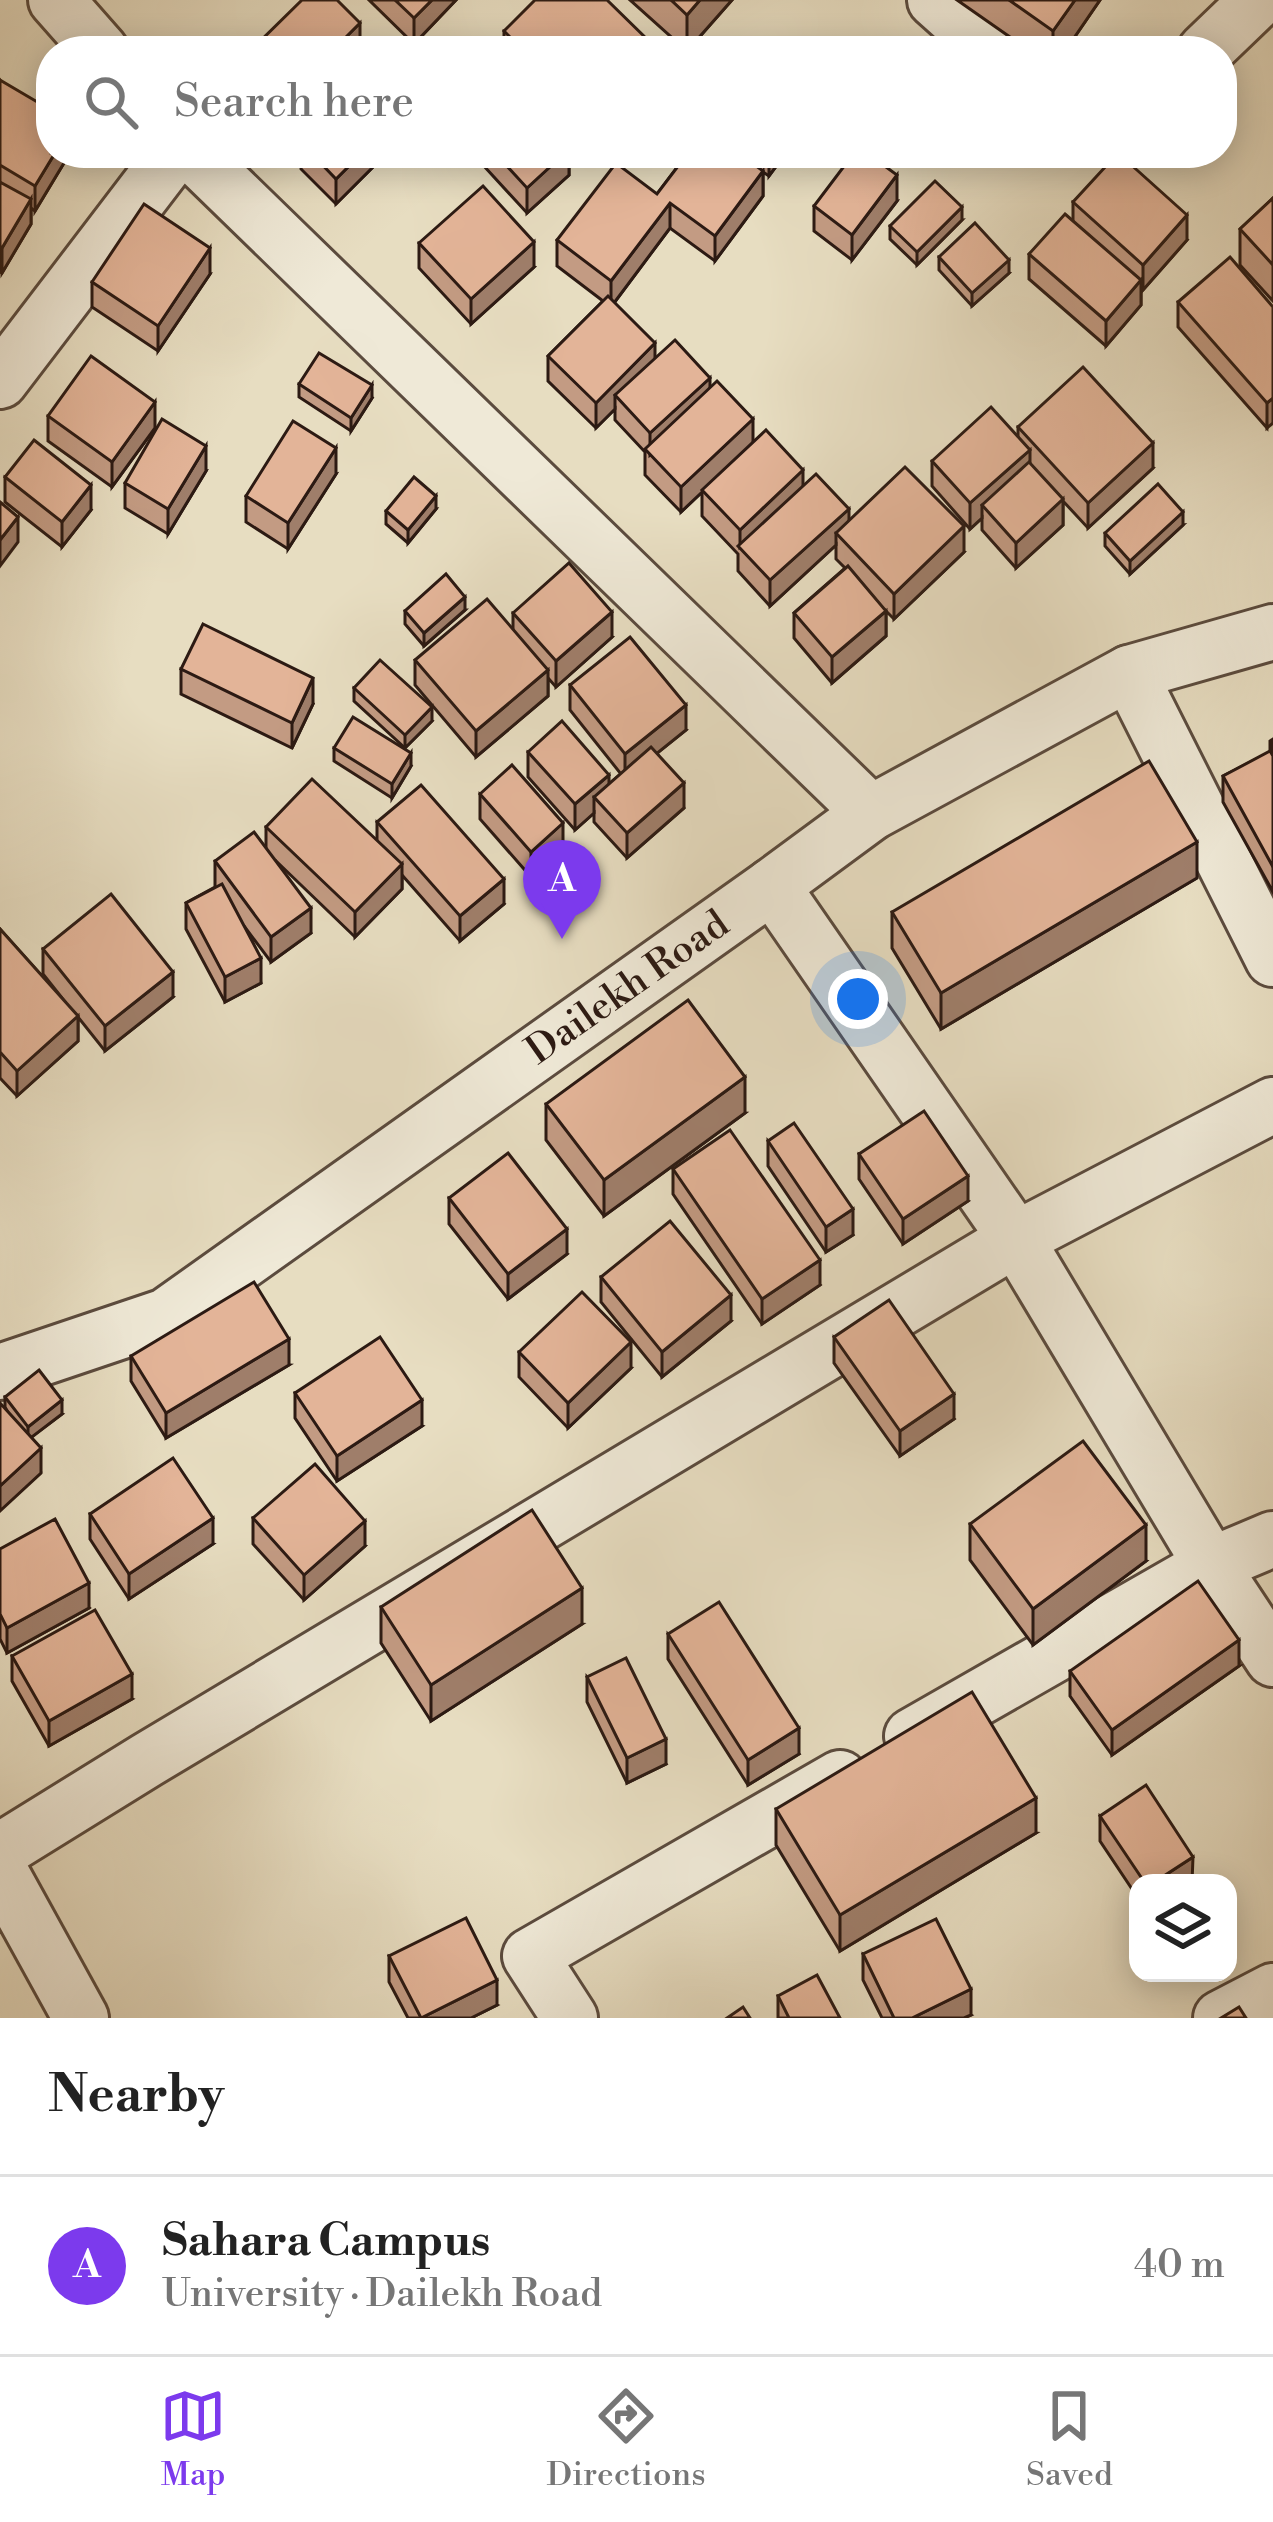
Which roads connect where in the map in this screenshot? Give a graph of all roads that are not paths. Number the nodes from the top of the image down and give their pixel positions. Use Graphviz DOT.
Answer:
graph roads {
  1 [pos="56,0"];
  2 [pos="935,0"];
  3 [pos="1258,0"];
  4 [pos="88,36"];
  5 [pos="975,36"];
  6 [pos="1221,36"];
  7 [pos="163,168"];
  8 [pos="207,168"];
  9 [pos="0,381"];
  10 [pos="1273,632"];
  11 [pos="1129,673"];
  12 [pos="871,813"];
  13 [pos="772,886"];
  14 [pos="1273,959"];
  15 [pos="1273,1105"];
  16 [pos="1016,1239"];
  17 [pos="0,1372"];
  18 [pos="1273,1539"];
  19 [pos="1211,1565"];
  20 [pos="1273,1659"];
  21 [pos="0,1851"];
  22 [pos="0,1871"];
  23 [pos="1273,1991"];
  24 [pos="74,2016"];
  25 [pos="570,2018"];
  26 [pos="1221,2018"];
  1 -- 4 [label="street"];
  2 -- 5 [label="street"];
  3 -- 6 [label="street"];
  7 -- 9 [label="street"];
  8 -- 12 [label="street"];
  10 -- 11 [label="street, Dailekh Road"];
  11 -- 12 [label="street, Dailekh Road"];
  11 -- 14 [label="street"];
  12 -- 13 [label="street, Dailekh Road"];
  13 -- 16 [label="street"];
  13 -- 17 [label="street, Dailekh Road"];
  15 -- 16 [label="street"];
  16 -- 19 [label="street"];
  16 -- 21 [label="street"];
  18 -- 19 [label="street"];
  19 -- 20 [label="street"];
  19 -- 25 [label="street"];
  22 -- 24 [label="street"];
  23 -- 26 [label="street"];
}
